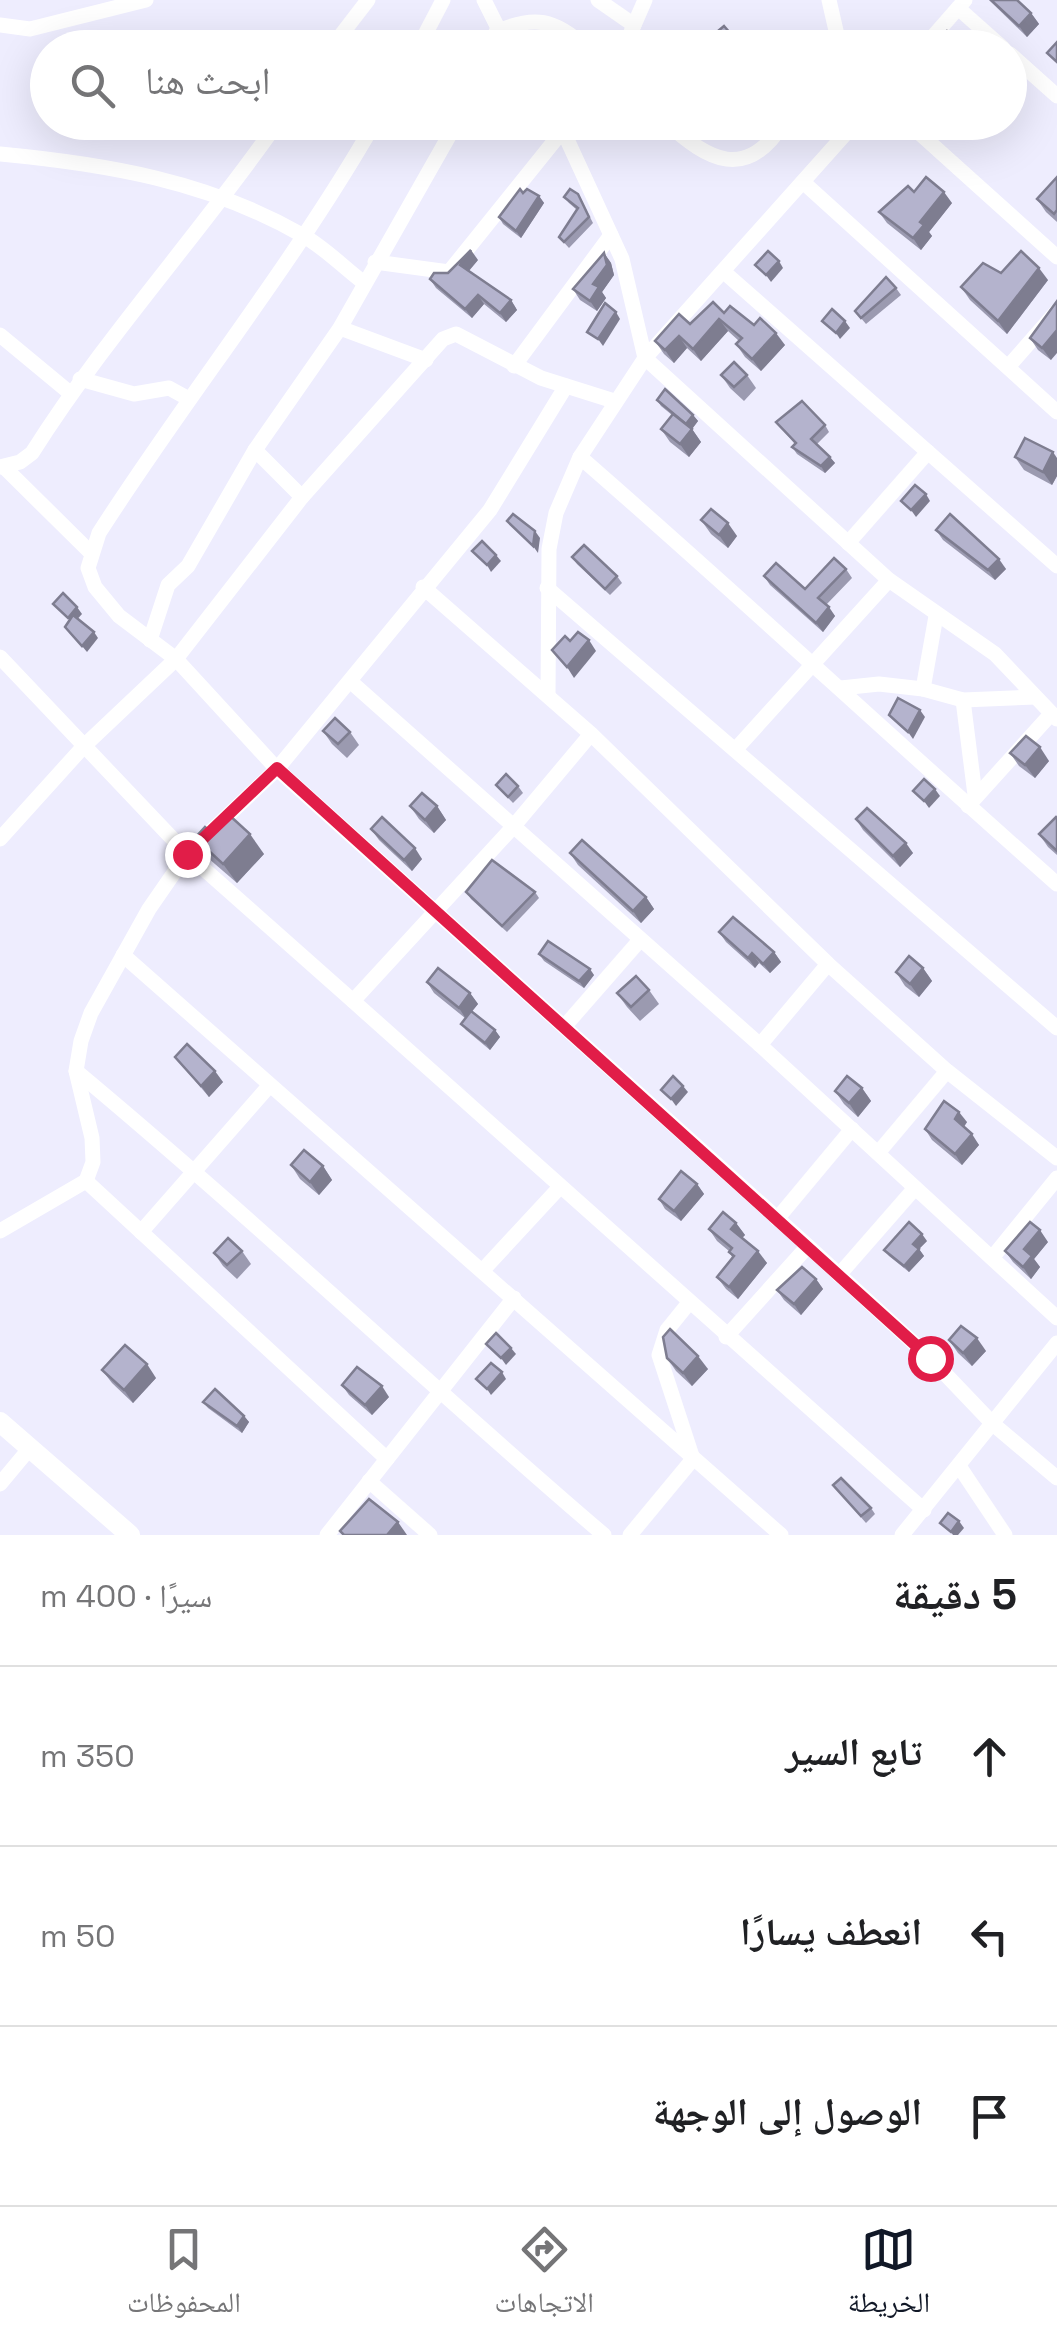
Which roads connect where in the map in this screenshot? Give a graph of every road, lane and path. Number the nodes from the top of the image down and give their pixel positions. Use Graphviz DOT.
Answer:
graph roads {
  1 [pos="146,0"];
  2 [pos="368,0"];
  3 [pos="443,0"];
  4 [pos="484,0"];
  5 [pos="598,0"];
  6 [pos="644,0"];
  7 [pos="829,0"];
  8 [pos="126,2"];
  9 [pos="962,4"];
  10 [pos="0,25"];
  11 [pos="634,25"];
  12 [pos="346,30"];
  13 [pos="427,30"];
  14 [pos="497,30"];
  15 [pos="513,30"];
  16 [pos="565,30"];
  17 [pos="632,30"];
  18 [pos="835,30"];
  19 [pos="939,30"];
  20 [pos="986,30"];
  21 [pos="1027,69"];
  22 [pos="1057,96"];
  23 [pos="265,140"];
  24 [pos="365,140"];
  25 [pos="446,140"];
  26 [pos="554,140"];
  27 [pos="572,140"];
  28 [pos="685,140"];
  29 [pos="774,140"];
  30 [pos="840,140"];
  31 [pos="927,140"];
  32 [pos="0,154"];
  33 [pos="803,182"];
  34 [pos="225,198"];
  35 [pos="612,235"];
  36 [pos="305,236"];
  37 [pos="1057,257"];
  38 [pos="375,262"];
  39 [pos="724,272"];
  40 [pos="363,282"];
  41 [pos="1057,312"];
  42 [pos="340,328"];
  43 [pos="0,334"];
  44 [pos="646,358"];
  45 [pos="426,360"];
  46 [pos="514,366"];
  47 [pos="1008,368"];
  48 [pos="80,379"];
  49 [pos="566,386"];
  50 [pos="70,393"];
  51 [pos="189,399"];
  52 [pos="614,402"];
  53 [pos="1057,412"];
  54 [pos="254,450"];
  55 [pos="928,452"];
  56 [pos="580,458"];
  57 [pos="2,467"];
  58 [pos="302,497"];
  59 [pos="848,543"];
  60 [pos="90,552"];
  61 [pos="1057,566"];
  62 [pos="889,580"];
  63 [pos="423,587"];
  64 [pos="548,588"];
  65 [pos="936,616"];
  66 [pos="150,640"];
  67 [pos="0,657"];
  68 [pos="176,660"];
  69 [pos="816,663"];
  70 [pos="350,681"];
  71 [pos="841,688"];
  72 [pos="923,689"];
  73 [pos="548,695"];
  74 [pos="1035,697"];
  75 [pos="963,700"];
  76 [pos="1054,716"];
  77 [pos="591,734"];
  78 [pos="84,746"];
  79 [pos="735,750"];
  80 [pos="277,768"];
  81 [pos="972,800"];
  82 [pos="6,821"];
  83 [pos="513,827"];
  84 [pos="0,839"];
  85 [pos="187,854"];
  86 [pos="1057,884"];
  87 [pos="434,912"];
  88 [pos="640,940"];
  89 [pos="123,955"];
  90 [pos="828,964"];
  91 [pos="353,1001"];
  92 [pos="564,1027"];
  93 [pos="1057,1028"];
  94 [pos="760,1045"];
  95 [pos="947,1070"];
  96 [pos="76,1071"];
  97 [pos="270,1086"];
  98 [pos="852,1129"];
  99 [pos="878,1153"];
  100 [pos="1057,1158"];
  101 [pos="195,1170"];
  102 [pos="1057,1178"];
  103 [pos="86,1182"];
  104 [pos="560,1188"];
  105 [pos="915,1188"];
  106 [pos="777,1219"];
  107 [pos="0,1231"];
  108 [pos="141,1232"];
  109 [pos="808,1246"];
  110 [pos="992,1258"];
  111 [pos="483,1270"];
  112 [pos="840,1275"];
  113 [pos="514,1298"];
  114 [pos="688,1304"];
  115 [pos="1057,1318"];
  116 [pos="726,1338"];
  117 [pos="1057,1343"];
  118 [pos="438,1393"];
  119 [pos="0,1422"];
  120 [pos="993,1424"];
  121 [pos="30,1448"];
  122 [pos="387,1458"];
  123 [pos="693,1458"];
  124 [pos="960,1466"];
  125 [pos="1057,1478"];
  126 [pos="369,1481"];
  127 [pos="0,1484"];
  128 [pos="924,1510"];
  129 [pos="130,1535"];
  130 [pos="327,1535"];
  131 [pos="430,1535"];
  132 [pos="604,1535"];
  133 [pos="630,1535"];
  134 [pos="781,1535"];
  135 [pos="902,1535"];
  136 [pos="1004,1535"];
  1 -- 8 [label="street"];
  2 -- 12 [label="street"];
  3 -- 13 [label="street"];
  4 -- 14 [label="street"];
  5 -- 11 [label="street"];
  6 -- 11 [label="street"];
  7 -- 18 [label="street"];
  8 -- 10 [label="street"];
  9 -- 19 [label="street"];
  9 -- 20 [label="street"];
  11 -- 17 [label="street"];
  15 -- 16 [label="street"];
  21 -- 22 [label="street"];
  23 -- 34 [label="street"];
  24 -- 36 [label="street"];
  25 -- 38 [label="street"];
  26 -- 38 [label="street"];
  27 -- 35 [label="street"];
  28 -- 29 [label="street"];
  30 -- 33 [label="street"];
  31 -- 37 [label="street"];
  32 -- 34 [label="street"];
  33 -- 39 [label="street"];
  33 -- 47 [label="street"];
  34 -- 36 [label="street"];
  34 -- 48 [label="street"];
  35 -- 44 [label="street"];
  35 -- 46 [label="street"];
  36 -- 40 [label="street"];
  36 -- 51 [label="street"];
  38 -- 40 [label="street"];
  39 -- 44 [label="street"];
  39 -- 55 [label="street"];
  40 -- 42 [label="street"];
  41 -- 47 [label="street"];
  42 -- 45 [label="street"];
  42 -- 54 [label="street"];
  43 -- 50 [label="street"];
  44 -- 52 [label="street"];
  44 -- 59 [label="street"];
  45 -- 46 [label="street"];
  45 -- 58 [label="street"];
  46 -- 49 [label="street"];
  47 -- 53 [label="street"];
  48 -- 50 [label="street"];
  48 -- 51 [label="street"];
  49 -- 52 [label="street"];
  49 -- 63 [label="street"];
  50 -- 57 [label="street"];
  51 -- 60 [label="street"];
  52 -- 56 [label="street"];
  54 -- 58 [label="street"];
  54 -- 66 [label="street"];
  55 -- 59 [label="street"];
  55 -- 61 [label="street"];
  56 -- 64 [label="street"];
  56 -- 69 [label="street"];
  57 -- 60 [label="street"];
  58 -- 68 [label="street"];
  59 -- 62 [label="street"];
  60 -- 66 [label="street"];
  62 -- 65 [label="street"];
  62 -- 69 [label="street"];
  63 -- 70 [label="street"];
  63 -- 73 [label="street"];
  64 -- 73 [label="street"];
  64 -- 79 [label="street"];
  65 -- 72 [label="street"];
  65 -- 74 [label="street"];
  66 -- 68 [label="street"];
  67 -- 78 [label="street"];
  68 -- 78 [label="street"];
  68 -- 80 [label="street"];
  69 -- 71 [label="street"];
  69 -- 79 [label="street"];
  70 -- 80 [label="street"];
  70 -- 83 [label="street"];
  71 -- 72 [label="street"];
  71 -- 81 [label="street"];
  72 -- 75 [label="street"];
  73 -- 77 [label="street"];
  74 -- 75 [label="street"];
  74 -- 76 [label="street"];
  75 -- 81 [label="street"];
  76 -- 81 [label="street"];
  77 -- 83 [label="street"];
  77 -- 90 [label="street"];
  78 -- 82 [label="street"];
  78 -- 85 [label="street"];
  79 -- 93 [label="street"];
  80 -- 85 [label="street"];
  80 -- 87 [label="street"];
  81 -- 86 [label="street"];
  82 -- 84 [label="street"];
  83 -- 87 [label="street"];
  83 -- 88 [label="street"];
  85 -- 89 [label="street"];
  85 -- 91 [label="street"];
  87 -- 91 [label="street"];
  87 -- 92 [label="street"];
  88 -- 92 [label="street"];
  88 -- 94 [label="street"];
  89 -- 96 [label="street"];
  89 -- 97 [label="street"];
  90 -- 94 [label="street"];
  90 -- 95 [label="street"];
  91 -- 104 [label="street"];
  92 -- 106 [label="street"];
  94 -- 98 [label="street"];
  95 -- 99 [label="street"];
  95 -- 100 [label="street"];
  96 -- 101 [label="street"];
  96 -- 103 [label="street"];
  97 -- 101 [label="street"];
  97 -- 111 [label="street"];
  98 -- 99 [label="street"];
  98 -- 106 [label="street"];
  99 -- 105 [label="street"];
  101 -- 108 [label="street"];
  101 -- 118 [label="street"];
  102 -- 110 [label="street"];
  103 -- 107 [label="street"];
  103 -- 108 [label="street"];
  104 -- 111 [label="street"];
  104 -- 114 [label="street"];
  105 -- 110 [label="street"];
  105 -- 112 [label="street"];
  106 -- 109 [label="street"];
  108 -- 122 [label="street"];
  109 -- 112 [label="street"];
  109 -- 116 [label="street"];
  110 -- 115 [label="street"];
  111 -- 113 [label="street"];
  112 -- 120 [label="street"];
  113 -- 118 [label="street"];
  113 -- 123 [label="street"];
  114 -- 116 [label="street"];
  114 -- 123 [label="street"];
  116 -- 128 [label="street"];
  117 -- 120 [label="street"];
  118 -- 122 [label="street"];
  118 -- 132 [label="street"];
  119 -- 121 [label="street"];
  120 -- 124 [label="street"];
  120 -- 125 [label="street"];
  121 -- 127 [label="street"];
  121 -- 129 [label="street"];
  122 -- 126 [label="street"];
  123 -- 133 [label="street"];
  123 -- 134 [label="street"];
  124 -- 128 [label="street"];
  124 -- 136 [label="street"];
  126 -- 130 [label="street"];
  126 -- 131 [label="street"];
  128 -- 135 [label="street"];
}
